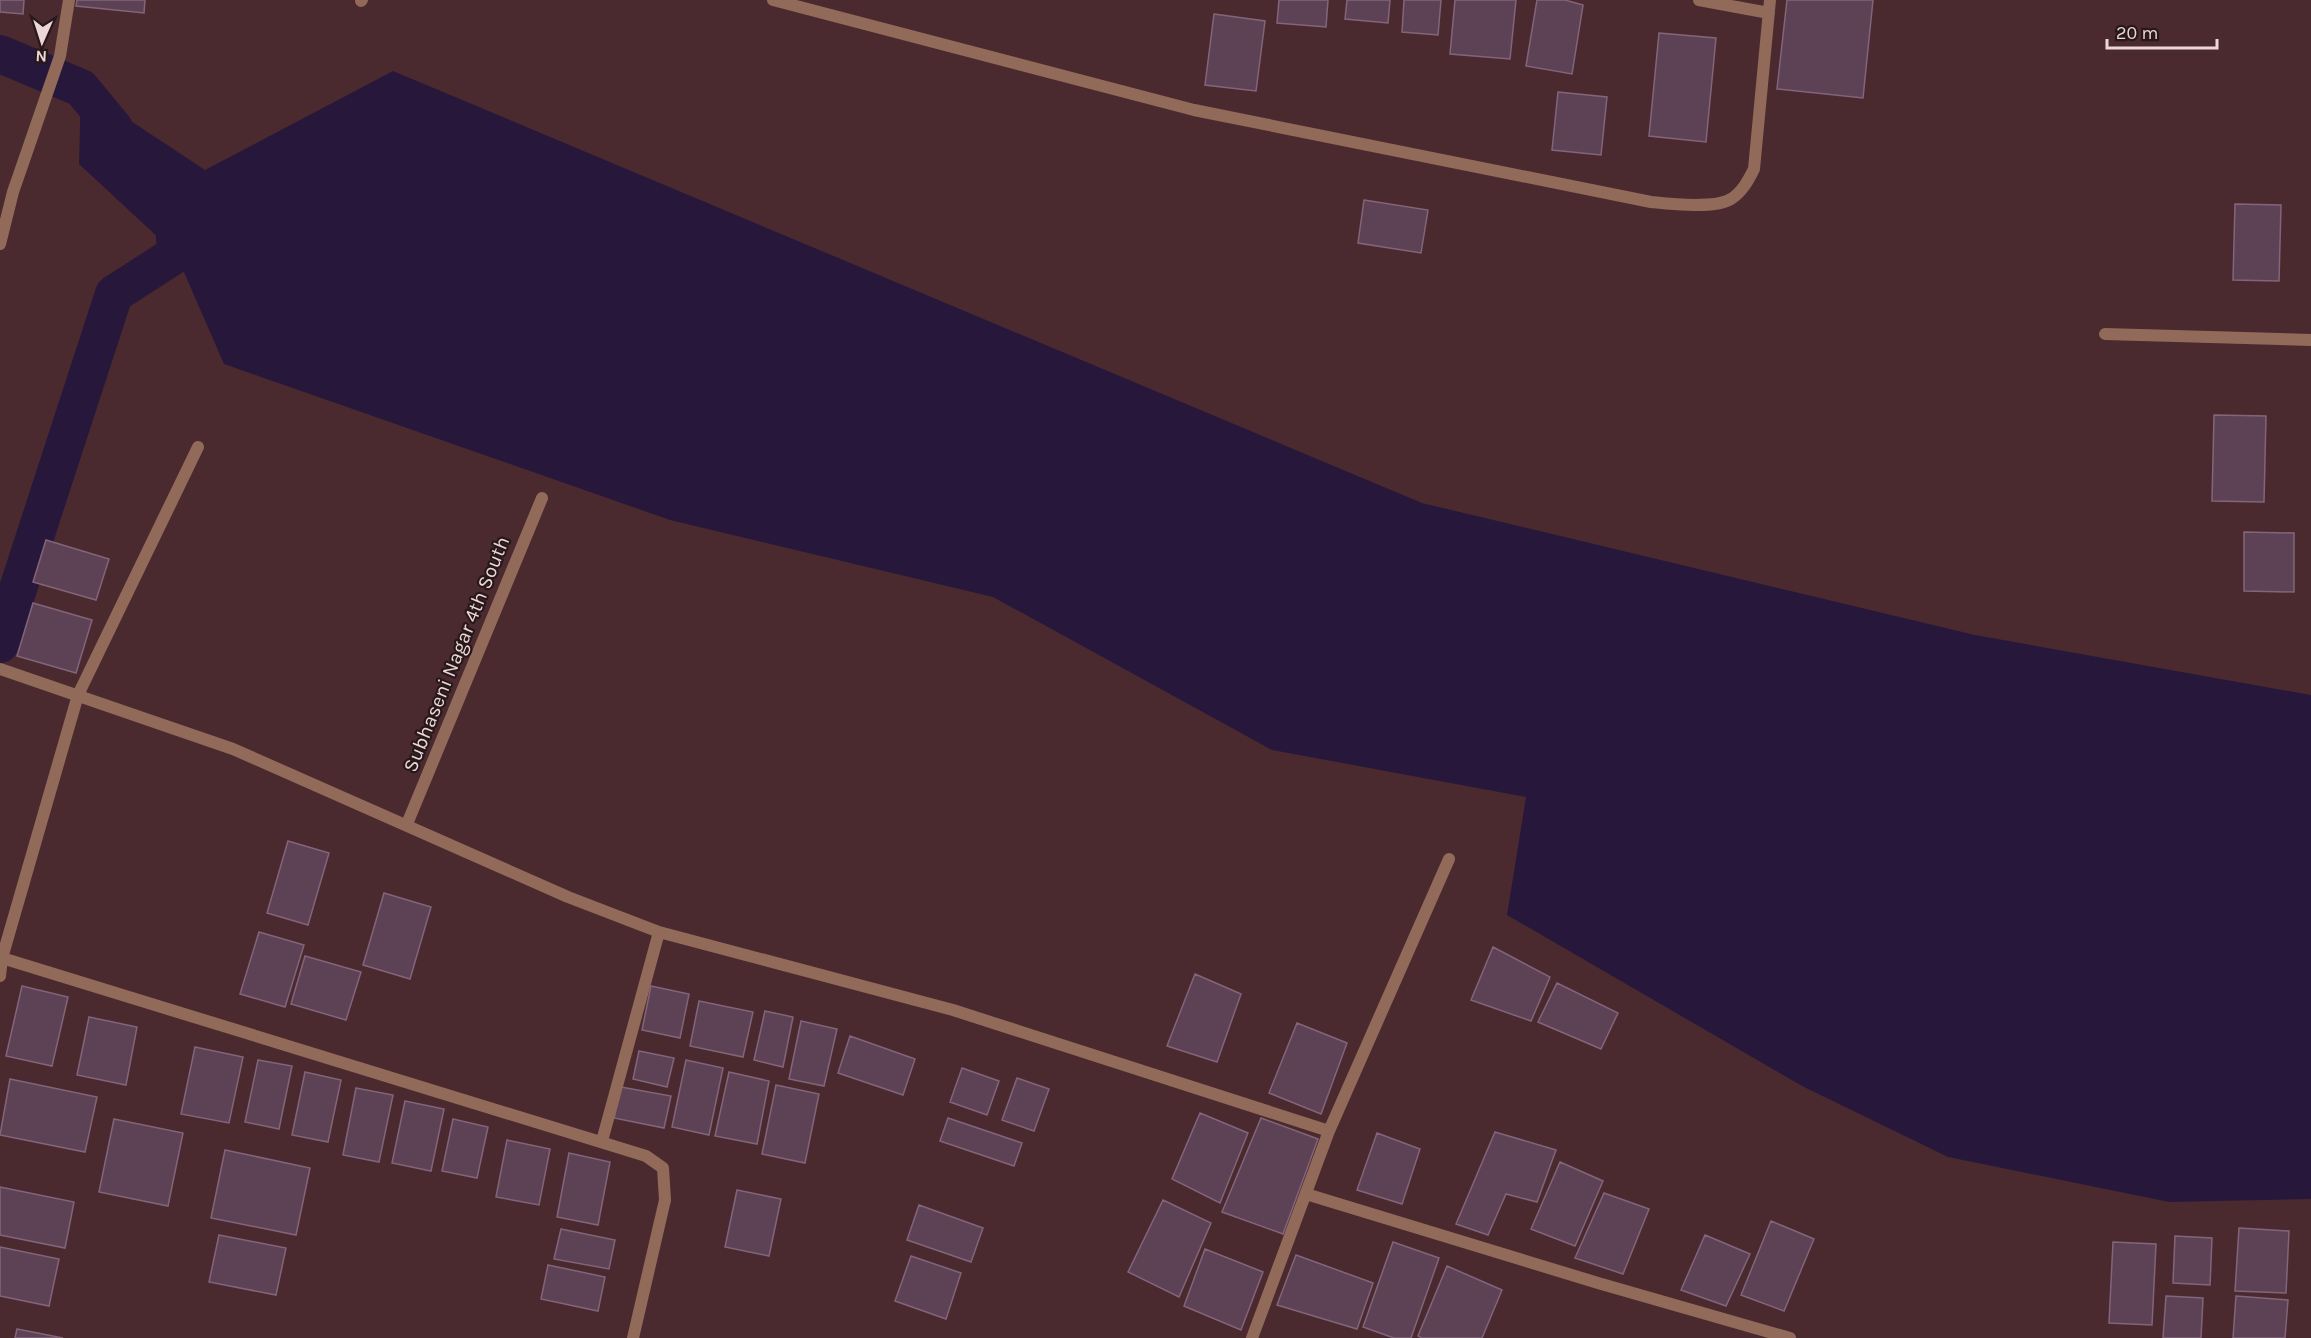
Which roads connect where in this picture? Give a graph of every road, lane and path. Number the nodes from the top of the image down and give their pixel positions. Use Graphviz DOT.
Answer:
graph roads {
  1 [pos="69,0"];
  2 [pos="773,0"];
  3 [pos="1699,0"];
  4 [pos="1769,6"];
  5 [pos="0,188"];
  6 [pos="13,192"];
  7 [pos="0,244"];
  8 [pos="2105,334"];
  9 [pos="2311,340"];
  10 [pos="198,447"];
  11 [pos="542,498"];
  12 [pos="0,669"];
  13 [pos="78,695"];
  14 [pos="407,824"];
  15 [pos="1449,859"];
  16 [pos="659,932"];
  17 [pos="2,958"];
  18 [pos="0,976"];
  19 [pos="1329,1131"];
  20 [pos="602,1141"];
  21 [pos="1306,1194"];
  22 [pos="633,1338"];
  23 [pos="1252,1338"];
  24 [pos="1790,1338"];
  1 -- 6 [label="street"];
  2 -- 4 [label="street"];
  3 -- 4 [label="street"];
  5 -- 6 [label="street"];
  6 -- 7 [label="street"];
  8 -- 9 [label="street"];
  10 -- 13 [label="street"];
  11 -- 14 [label="street, Subhaseni Nagar 4th South"];
  12 -- 13 [label="street"];
  13 -- 14 [label="street"];
  13 -- 17 [label="street"];
  14 -- 16 [label="street"];
  15 -- 19 [label="street"];
  16 -- 19 [label="street"];
  16 -- 20 [label="street"];
  17 -- 18 [label="street"];
  17 -- 20 [label="street"];
  19 -- 21 [label="street"];
  20 -- 22 [label="street"];
  21 -- 23 [label="street"];
  21 -- 24 [label="street"];
}
